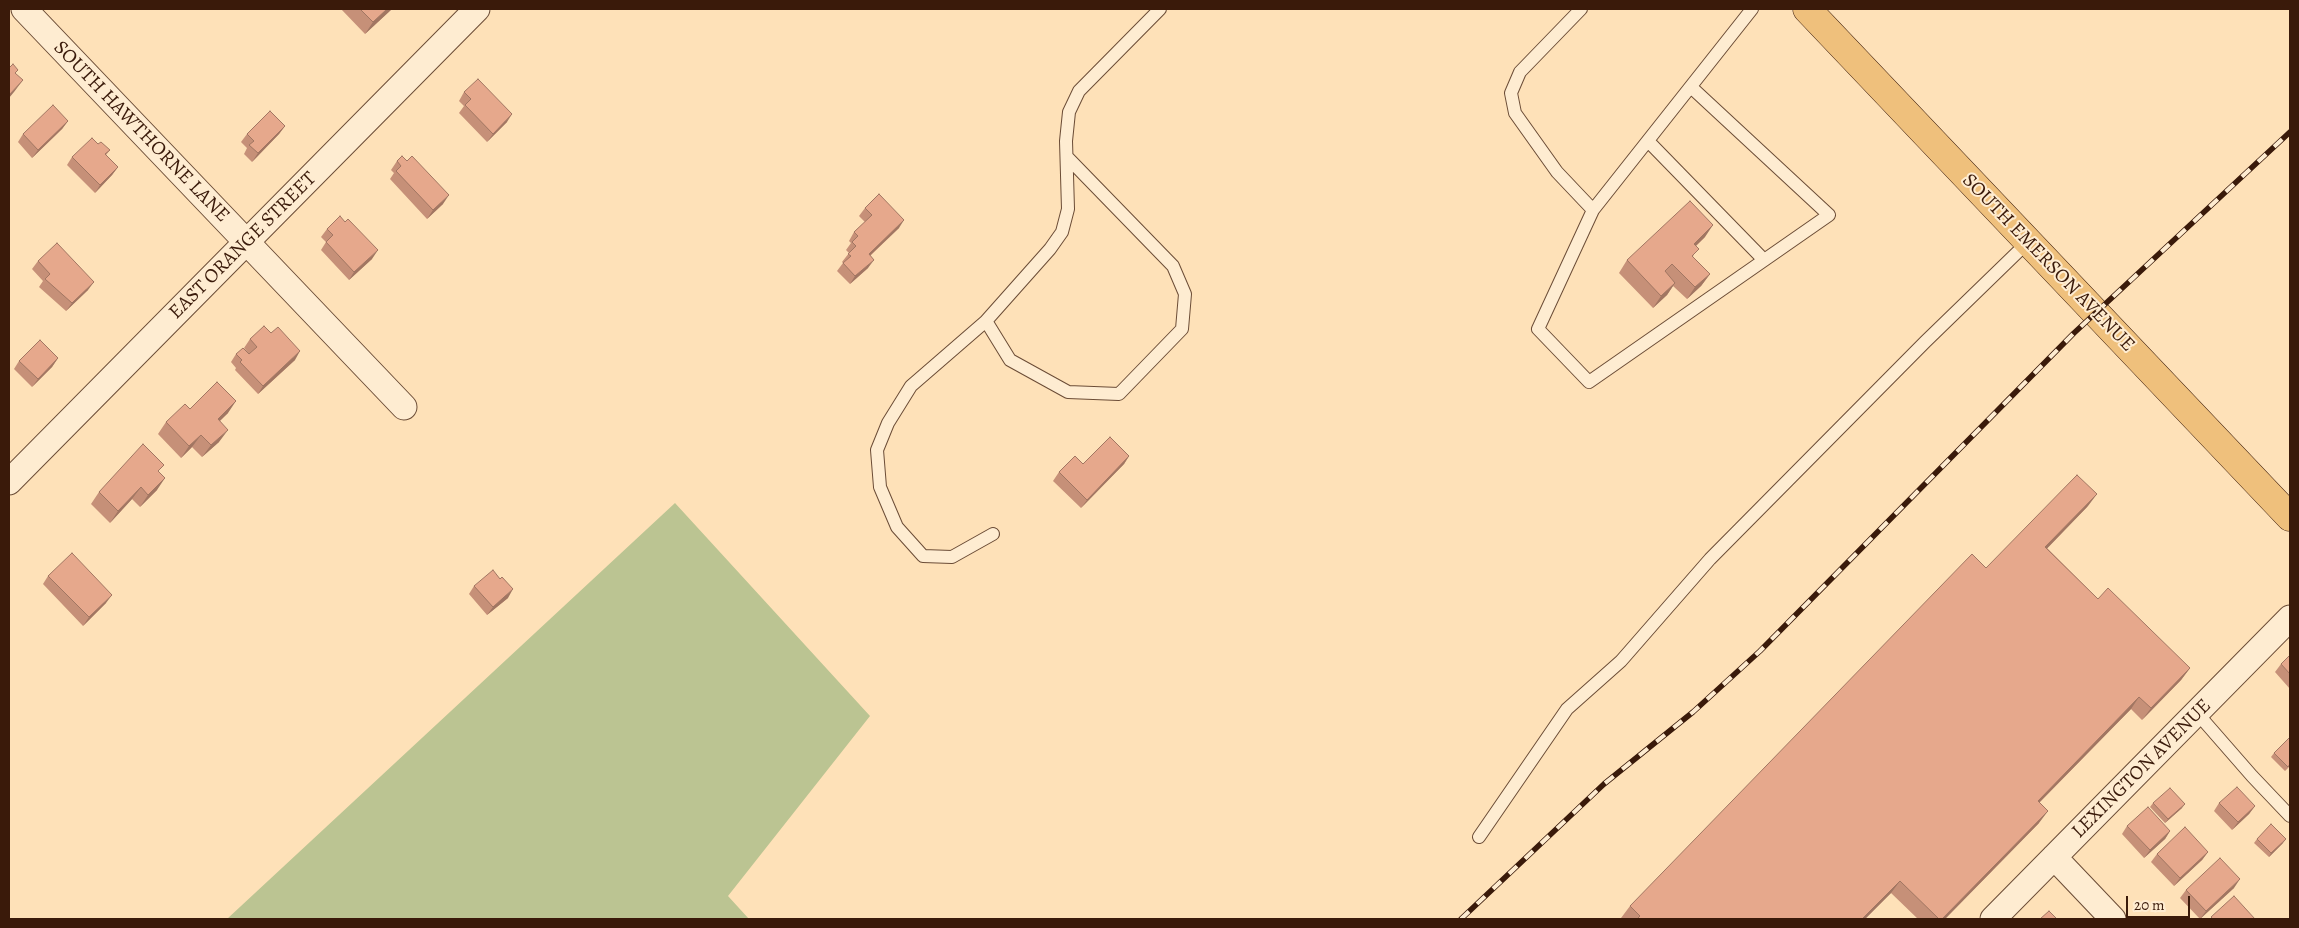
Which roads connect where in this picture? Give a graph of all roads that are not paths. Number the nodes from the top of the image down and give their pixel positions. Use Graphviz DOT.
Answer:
graph roads {
  1 [pos="24,9"];
  2 [pos="477,9"];
  3 [pos="1160,9"];
  4 [pos="1581,9"];
  5 [pos="1752,9"];
  6 [pos="1806,9"];
  7 [pos="1690,88"];
  8 [pos="1648,141"];
  9 [pos="1067,157"];
  10 [pos="1593,210"];
  11 [pos="246,242"];
  12 [pos="2028,242"];
  13 [pos="1764,260"];
  14 [pos="986,321"];
  15 [pos="404,407"];
  16 [pos="9,482"];
  17 [pos="2290,517"];
  18 [pos="993,534"];
  19 [pos="2290,618"];
  20 [pos="2197,713"];
  21 [pos="2290,816"];
  22 [pos="1480,837"];
  23 [pos="2054,857"];
  24 [pos="1993,919"];
  25 [pos="2113,919"];
  1 -- 11 [label="street, SOUTH HAWTHORNE LANE"];
  2 -- 11 [label="street, EAST ORANGE STREET"];
  3 -- 9 [label="lane"];
  4 -- 10 [label="lane"];
  5 -- 7 [label="lane"];
  6 -- 12 [label="main road, SOUTH EMERSON AVENUE"];
  7 -- 8 [label="lane"];
  7 -- 13 [label="lane"];
  8 -- 10 [label="lane"];
  8 -- 13 [label="lane"];
  9 -- 14 [label="lane"];
  9 -- 14 [label="lane"];
  10 -- 13 [label="lane"];
  11 -- 15 [label="street, SOUTH HAWTHORNE LANE"];
  11 -- 16 [label="street, EAST ORANGE STREET"];
  12 -- 17 [label="main road, SOUTH EMERSON AVENUE"];
  12 -- 22 [label="lane"];
  14 -- 18 [label="lane"];
  19 -- 20 [label="street, LEXINGTON AVENUE"];
  20 -- 21 [label="lane"];
  20 -- 23 [label="street, LEXINGTON AVENUE"];
  23 -- 24 [label="street, LEXINGTON AVENUE"];
  23 -- 25 [label="street"];
}
